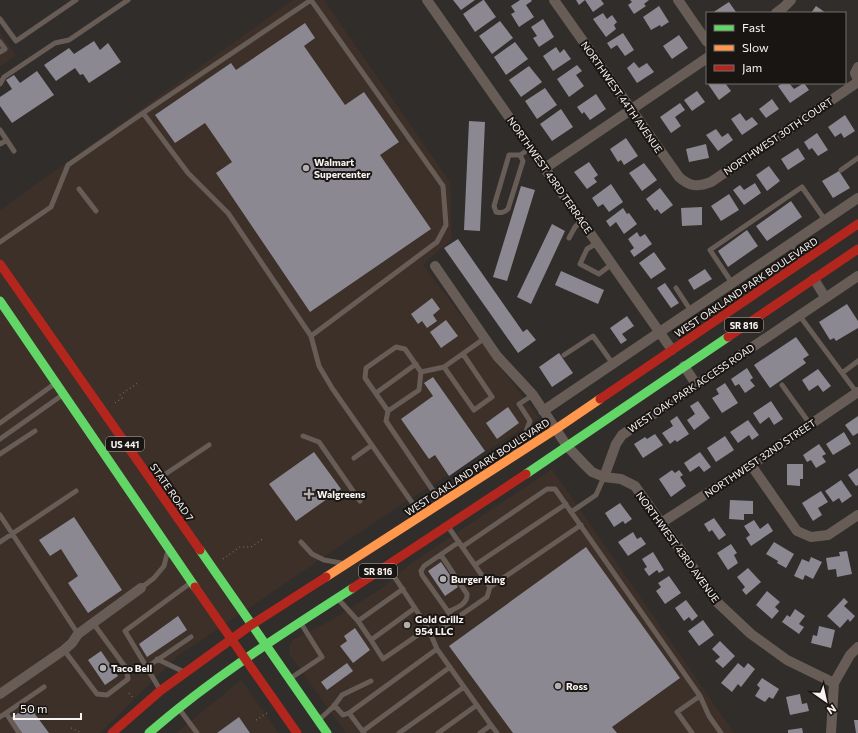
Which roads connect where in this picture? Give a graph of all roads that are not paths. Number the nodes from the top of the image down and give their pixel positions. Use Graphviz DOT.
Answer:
graph roads {
  1 [pos="76,0"];
  2 [pos="128,0"];
  3 [pos="428,0"];
  4 [pos="554,0"];
  5 [pos="678,0"];
  6 [pos="791,0"];
  7 [pos="777,12"];
  8 [pos="0,19"];
  9 [pos="706,41"];
  10 [pos="0,42"];
  11 [pos="0,52"];
  12 [pos="706,59"];
  13 [pos="858,67"];
  14 [pos="858,81"];
  15 [pos="0,84"];
  16 [pos="631,110"];
  17 [pos="143,113"];
  18 [pos="0,130"];
  19 [pos="6,140"];
  20 [pos="0,144"];
  21 [pos="531,148"];
  22 [pos="14,151"];
  23 [pos="520,155"];
  24 [pos="857,160"];
  25 [pos="545,168"];
  26 [pos="841,170"];
  27 [pos="696,187"];
  28 [pos="79,189"];
  29 [pos="858,198"];
  30 [pos="96,211"];
  31 [pos="825,220"];
  32 [pos="582,221"];
  33 [pos="858,224"];
  34 [pos="569,238"];
  35 [pos="0,242"];
  36 [pos="597,243"];
  37 [pos="791,244"];
  38 [pos="858,249"];
  39 [pos="803,262"];
  40 [pos="0,264"];
  41 [pos="612,264"];
  42 [pos="435,266"];
  43 [pos="858,276"];
  44 [pos="814,279"];
  45 [pos="732,283"];
  46 [pos="676,288"];
  47 [pos="826,298"];
  48 [pos="0,301"];
  49 [pos="691,311"];
  50 [pos="799,315"];
  51 [pos="660,333"];
  52 [pos="311,336"];
  53 [pos="485,338"];
  54 [pos="672,350"];
  55 [pos="463,354"];
  56 [pos="564,355"];
  57 [pos="858,361"];
  58 [pos="416,364"];
  59 [pos="612,364"];
  60 [pos="684,366"];
  61 [pos="444,367"];
  62 [pos="421,372"];
  63 [pos="842,373"];
  64 [pos="56,383"];
  65 [pos="696,384"];
  66 [pos="782,384"];
  67 [pos="857,392"];
  68 [pos="376,393"];
  69 [pos="63,394"];
  70 [pos="533,395"];
  71 [pos="388,410"];
  72 [pos="543,411"];
  73 [pos="0,423"];
  74 [pos="810,424"];
  75 [pos="556,429"];
  76 [pos="35,431"];
  77 [pos="303,436"];
  78 [pos="0,440"];
  79 [pos="209,444"];
  80 [pos="372,445"];
  81 [pos="567,446"];
  82 [pos="0,454"];
  83 [pos="518,454"];
  84 [pos="354,458"];
  85 [pos="751,465"];
  86 [pos="604,478"];
  87 [pos="152,483"];
  88 [pos="76,491"];
  89 [pos="360,501"];
  90 [pos="441,502"];
  91 [pos="566,504"];
  92 [pos="571,512"];
  93 [pos="421,515"];
  94 [pos="858,515"];
  95 [pos="0,516"];
  96 [pos="662,523"];
  97 [pos="580,525"];
  98 [pos="448,526"];
  99 [pos="12,534"];
  100 [pos="0,542"];
  101 [pos="302,542"];
  102 [pos="460,545"];
  103 [pos="168,549"];
  104 [pos="441,555"];
  105 [pos="346,564"];
  106 [pos="474,565"];
  107 [pos="387,566"];
  108 [pos="191,582"];
  109 [pos="490,587"];
  110 [pos="140,588"];
  111 [pos="403,589"];
  112 [pos="337,598"];
  113 [pos="415,608"];
  114 [pos="448,612"];
  115 [pos="454,620"];
  116 [pos="358,621"];
  117 [pos="300,622"];
  118 [pos="93,623"];
  119 [pos="251,625"];
  120 [pos="428,628"];
  121 [pos="78,634"];
  122 [pos="432,635"];
  123 [pos="191,637"];
  124 [pos="230,638"];
  125 [pos="371,640"];
  126 [pos="265,645"];
  127 [pos="858,647"];
  128 [pos="64,650"];
  129 [pos="438,650"];
  130 [pos="157,659"];
  131 [pos="245,659"];
  132 [pos="147,667"];
  133 [pos="450,667"];
  134 [pos="126,668"];
  135 [pos="185,672"];
  136 [pos="289,679"];
  137 [pos="371,682"];
  138 [pos="834,683"];
  139 [pos="44,687"];
  140 [pos="464,687"];
  141 [pos="160,691"];
  142 [pos="0,694"];
  143 [pos="700,696"];
  144 [pos="334,705"];
  145 [pos="477,705"];
  146 [pos="178,708"];
  147 [pos="6,713"];
  148 [pos="350,713"];
  149 [pos="0,717"];
  150 [pos="318,720"];
  151 [pos="491,725"];
  152 [pos="363,732"];
  153 [pos="19,733"];
  154 [pos="112,733"];
  155 [pos="148,733"];
  156 [pos="196,733"];
  157 [pos="297,733"];
  158 [pos="327,733"];
  159 [pos="398,733"];
  160 [pos="438,733"];
  161 [pos="480,733"];
  162 [pos="497,733"];
  163 [pos="692,733"];
  164 [pos="721,733"];
  165 [pos="831,733"];
  1 -- 8 [label="lane"];
  2 -- 15 [label="lane"];
  3 -- 21 [label="street, NORTHWEST 43RD TERRACE"];
  4 -- 16 [label="street, NORTHWEST 44TH AVENUE"];
  5 -- 9 [label="street"];
  6 -- 7 [label="street"];
  10 -- 11 [label="lane"];
  12 -- 16 [label="street"];
  13 -- 14 [label="street, NORTHWEST 30TH COURT"];
  14 -- 27 [label="street, NORTHWEST 30TH COURT"];
  16 -- 25 [label="street"];
  16 -- 27 [label="street, NORTHWEST 44TH AVENUE"];
  17 -- 35 [label="lane"];
  17 -- 52 [label="lane"];
  17 -- 52 [label="lane"];
  18 -- 19 [label="lane"];
  19 -- 20 [label="lane"];
  19 -- 22 [label="lane"];
  21 -- 23 [label="lane"];
  21 -- 25 [label="street, NORTHWEST 43RD TERRACE"];
  23 -- 23 [label="lane"];
  24 -- 26 [label="lane"];
  25 -- 32 [label="street, NORTHWEST 43RD TERRACE"];
  28 -- 30 [label="lane"];
  29 -- 31 [label="street"];
  31 -- 37 [label="street"];
  31 -- 45 [label="lane"];
  32 -- 34 [label="lane"];
  32 -- 36 [label="street, NORTHWEST 43RD TERRACE"];
  33 -- 39 [label="main road, WEST OAKLAND PARK BOULEVARD / SR 816"];
  36 -- 41 [label="street, NORTHWEST 43RD TERRACE"];
  36 -- 41 [label="lane"];
  37 -- 39 [label="lane"];
  37 -- 45 [label="street"];
  38 -- 44 [label="main road, SR 816"];
  39 -- 54 [label="main road, WEST OAKLAND PARK BOULEVARD / SR 816"];
  40 -- 87 [label="main road, STATE ROAD 7 / US 441"];
  41 -- 51 [label="street, NORTHWEST 43RD TERRACE"];
  42 -- 53 [label="street, NORTHWEST 43RD AVENUE"];
  43 -- 47 [label="street, WEST OAK PARK ACCESS ROAD"];
  44 -- 47 [label="street"];
  44 -- 60 [label="main road, SR 816"];
  45 -- 49 [label="street"];
  46 -- 49 [label="lane"];
  47 -- 50 [label="street, WEST OAK PARK ACCESS ROAD"];
  48 -- 64 [label="main road, US 441"];
  49 -- 51 [label="street"];
  50 -- 63 [label="lane"];
  50 -- 65 [label="street, WEST OAK PARK ACCESS ROAD"];
  51 -- 54 [label="street, NORTHWEST 43RD TERRACE"];
  51 -- 59 [label="street"];
  52 -- 80 [label="lane"];
  53 -- 55 [label="lane"];
  53 -- 70 [label="street, NORTHWEST 43RD AVENUE"];
  54 -- 75 [label="main road, WEST OAKLAND PARK BOULEVARD / SR 816"];
  55 -- 61 [label="lane"];
  55 -- 61 [label="lane"];
  56 -- 59 [label="lane"];
  57 -- 63 [label="lane"];
  58 -- 62 [label="lane"];
  58 -- 68 [label="lane"];
  58 -- 68 [label="lane"];
  59 -- 72 [label="street"];
  60 -- 65 [label="street"];
  60 -- 81 [label="main road, SR 816"];
  61 -- 62 [label="lane"];
  62 -- 71 [label="lane"];
  63 -- 67 [label="lane"];
  64 -- 69 [label="main road, US 441"];
  64 -- 73 [label="lane"];
  65 -- 86 [label="street, WEST OAK PARK ACCESS ROAD"];
  66 -- 74 [label="lane"];
  67 -- 74 [label="street, NORTHWEST 32ND STREET"];
  68 -- 71 [label="lane"];
  69 -- 78 [label="lane"];
  69 -- 103 [label="main road, US 441"];
  70 -- 72 [label="street, NORTHWEST 43RD AVENUE"];
  70 -- 83 [label="lane"];
  71 -- 90 [label="lane"];
  72 -- 75 [label="street, NORTHWEST 43RD AVENUE"];
  74 -- 85 [label="street, NORTHWEST 32ND STREET"];
  75 -- 81 [label="street, NORTHWEST 43RD AVENUE"];
  75 -- 83 [label="main road, WEST OAKLAND PARK BOULEVARD / SR 816"];
  76 -- 82 [label="lane"];
  77 -- 89 [label="lane"];
  79 -- 87 [label="lane"];
  80 -- 84 [label="lane"];
  80 -- 93 [label="lane"];
  81 -- 86 [label="street, NORTHWEST 43RD AVENUE"];
  81 -- 98 [label="main road, SR 816"];
  83 -- 90 [label="main road, WEST OAKLAND PARK BOULEVARD / SR 816"];
  85 -- 94 [label="street"];
  85 -- 96 [label="street, NORTHWEST 32ND STREET"];
  86 -- 92 [label="lane"];
  86 -- 96 [label="street, NORTHWEST 43RD AVENUE"];
  87 -- 119 [label="main road, STATE ROAD 7 / US 441"];
  88 -- 99 [label="lane"];
  90 -- 93 [label="main road, WEST OAKLAND PARK BOULEVARD / SR 816"];
  91 -- 92 [label="lane"];
  91 -- 102 [label="lane"];
  91 -- 106 [label="lane"];
  92 -- 97 [label="lane"];
  93 -- 105 [label="main road, WEST OAKLAND PARK BOULEVARD / SR 816"];
  95 -- 99 [label="lane"];
  96 -- 138 [label="street, NORTHWEST 43RD AVENUE"];
  97 -- 109 [label="lane"];
  97 -- 143 [label="lane"];
  98 -- 102 [label="lane"];
  98 -- 107 [label="main road, SR 816"];
  99 -- 100 [label="lane"];
  99 -- 121 [label="lane"];
  101 -- 105 [label="lane"];
  102 -- 104 [label="lane"];
  102 -- 106 [label="lane"];
  103 -- 108 [label="main road, US 441"];
  103 -- 110 [label="lane"];
  104 -- 114 [label="lane"];
  104 -- 114 [label="lane"];
  105 -- 119 [label="main road, WEST OAKLAND PARK BOULEVARD / SR 816"];
  106 -- 109 [label="lane"];
  107 -- 111 [label="lane"];
  107 -- 112 [label="main road, SR 816"];
  108 -- 124 [label="main road, US 441"];
  108 -- 132 [label="lane"];
  109 -- 115 [label="lane"];
  110 -- 118 [label="street"];
  111 -- 113 [label="lane"];
  111 -- 116 [label="lane"];
  112 -- 116 [label="lane"];
  112 -- 117 [label="main road, SR 816"];
  113 -- 120 [label="lane"];
  113 -- 125 [label="lane"];
  114 -- 115 [label="lane"];
  115 -- 122 [label="lane"];
  116 -- 125 [label="lane"];
  117 -- 126 [label="main road, SR 816"];
  117 -- 136 [label="lane"];
  118 -- 121 [label="street"];
  118 -- 134 [label="lane"];
  119 -- 124 [label="main road, WEST OAKLAND PARK BOULEVARD / SR 816"];
  119 -- 126 [label="main road, STATE ROAD 7 / US 441"];
  120 -- 122 [label="lane"];
  120 -- 125 [label="lane"];
  121 -- 128 [label="street"];
  122 -- 129 [label="lane"];
  123 -- 130 [label="lane"];
  124 -- 131 [label="main road, US 441"];
  124 -- 135 [label="main road, WEST OAKLAND PARK BOULEVARD / SR 816"];
  126 -- 131 [label="main road, SR 816"];
  126 -- 136 [label="main road, STATE ROAD 7 / US 441"];
  127 -- 138 [label="street"];
  128 -- 134 [label="lane"];
  128 -- 142 [label="street"];
  129 -- 133 [label="lane"];
  129 -- 148 [label="lane"];
  130 -- 132 [label="lane"];
  130 -- 135 [label="lane"];
  131 -- 146 [label="main road, SR 816"];
  131 -- 157 [label="main road, US 441"];
  132 -- 134 [label="lane"];
  132 -- 141 [label="lane"];
  133 -- 140 [label="lane"];
  133 -- 152 [label="lane"];
  135 -- 141 [label="main road, WEST OAKLAND PARK BOULEVARD / SR 816"];
  136 -- 150 [label="main road, STATE ROAD 7 / US 441"];
  137 -- 144 [label="lane"];
  138 -- 165 [label="street"];
  139 -- 147 [label="lane"];
  140 -- 145 [label="lane"];
  140 -- 159 [label="lane"];
  141 -- 154 [label="main road, WEST OAKLAND PARK BOULEVARD / SR 816"];
  143 -- 163 [label="lane"];
  143 -- 164 [label="lane"];
  144 -- 148 [label="lane"];
  144 -- 150 [label="lane"];
  145 -- 151 [label="lane"];
  145 -- 160 [label="lane"];
  146 -- 155 [label="main road, SR 816"];
  146 -- 156 [label="lane"];
  147 -- 149 [label="lane"];
  147 -- 153 [label="lane"];
  148 -- 152 [label="lane"];
  150 -- 158 [label="main road, STATE ROAD 7 / US 441"];
  151 -- 161 [label="lane"];
  151 -- 162 [label="lane"];
}
